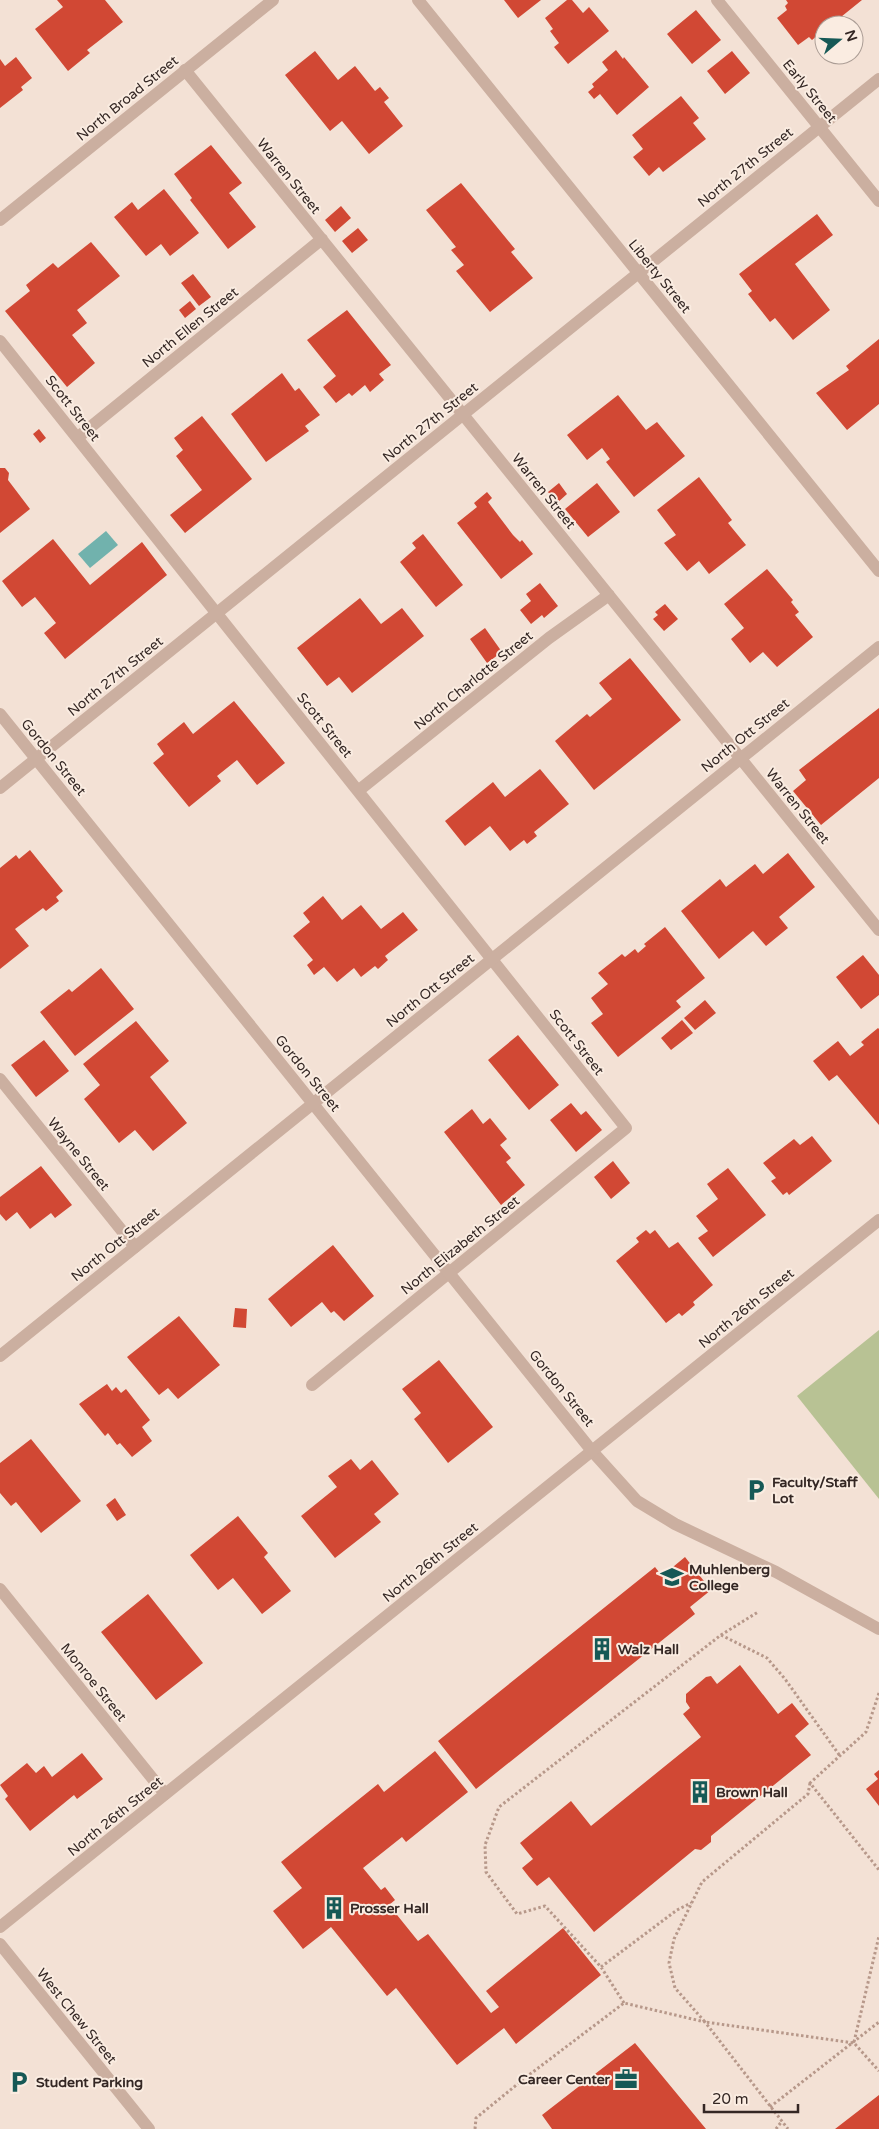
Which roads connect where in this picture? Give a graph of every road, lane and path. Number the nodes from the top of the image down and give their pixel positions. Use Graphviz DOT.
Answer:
graph roads {
  1 [pos="273,0"];
  2 [pos="418,0"];
  3 [pos="717,0"];
  4 [pos="185,70"];
  5 [pos="879,79"];
  6 [pos="820,127"];
  7 [pos="879,201"];
  8 [pos="0,220"];
  9 [pos="322,239"];
  10 [pos="638,273"];
  11 [pos="0,341"];
  12 [pos="463,414"];
  13 [pos="77,438"];
  14 [pos="879,571"];
  15 [pos="608,595"];
  16 [pos="216,613"];
  17 [pos="879,647"];
  18 [pos="0,714"];
  19 [pos="36,758"];
  20 [pos="741,758"];
  21 [pos="0,788"];
  22 [pos="358,792"];
  23 [pos="879,930"];
  24 [pos="492,959"];
  25 [pos="0,1079"];
  26 [pos="313,1103"];
  27 [pos="626,1128"];
  28 [pos="879,1220"];
  29 [pos="135,1247"];
  30 [pos="450,1273"];
  31 [pos="0,1356"];
  32 [pos="312,1385"];
  33 [pos="592,1451"];
  34 [pos="0,1589"];
  35 [pos="758,1612"];
  36 [pos="879,1629"];
  37 [pos="721,1635"];
  38 [pos="879,1693"];
  39 [pos="840,1756"];
  40 [pos="810,1783"];
  41 [pos="165,1794"];
  42 [pos="879,1870"];
  43 [pos="691,1902"];
  44 [pos="0,1927"];
  45 [pos="879,1936"];
  46 [pos="0,1944"];
  47 [pos="601,1967"];
  48 [pos="624,2003"];
  49 [pos="705,2022"];
  50 [pos="879,2022"];
  51 [pos="854,2043"];
  52 [pos="879,2071"];
  53 [pos="770,2107"];
  54 [pos="782,2121"];
  55 [pos="149,2129"];
  56 [pos="475,2129"];
  57 [pos="776,2129"];
  58 [pos="788,2129"];
  1 -- 4 [label="street, North Broad Street"];
  2 -- 10 [label="street, Liberty Street"];
  3 -- 6 [label="street, Early Street"];
  4 -- 8 [label="street, North Broad Street"];
  4 -- 9 [label="street, Warren Street"];
  5 -- 6 [label="street, North 27th Street"];
  6 -- 7 [label="street, Early Street"];
  6 -- 10 [label="street, North 27th Street"];
  9 -- 12 [label="street, Warren Street"];
  9 -- 13 [label="street, North Ellen Street"];
  10 -- 12 [label="street, North 27th Street"];
  10 -- 14 [label="street, Liberty Street"];
  11 -- 13 [label="street, Scott Street"];
  12 -- 15 [label="street, Warren Street"];
  12 -- 16 [label="street, North 27th Street"];
  13 -- 16 [label="street, Scott Street"];
  15 -- 20 [label="street, Warren Street"];
  15 -- 22 [label="street, North Charlotte Street"];
  16 -- 19 [label="street, North 27th Street"];
  16 -- 22 [label="street, Scott Street"];
  17 -- 20 [label="street, North Ott Street"];
  18 -- 19 [label="street, Gordon Street"];
  19 -- 21 [label="street, North 27th Street"];
  19 -- 26 [label="street, Gordon Street"];
  20 -- 23 [label="street, Warren Street"];
  20 -- 24 [label="street, North Ott Street"];
  22 -- 24 [label="street, Scott Street"];
  24 -- 26 [label="street, North Ott Street"];
  24 -- 27 [label="street, Scott Street"];
  25 -- 29 [label="street, Wayne Street"];
  26 -- 29 [label="street, North Ott Street"];
  26 -- 30 [label="street, Gordon Street"];
  27 -- 30 [label="street, North Elizabeth Street"];
  28 -- 33 [label="street, North 26th Street"];
  29 -- 31 [label="street, North Ott Street"];
  30 -- 32 [label="street, North Elizabeth Street"];
  30 -- 33 [label="street, Gordon Street"];
  33 -- 36 [label="street, Gordon Street"];
  33 -- 41 [label="street, North 26th Street"];
  34 -- 41 [label="street, Monroe Street"];
  35 -- 37 [label="path"];
  37 -- 39 [label="path"];
  37 -- 47 [label="path"];
  38 -- 39 [label="path"];
  39 -- 40 [label="path"];
  40 -- 42 [label="path"];
  40 -- 43 [label="path"];
  41 -- 44 [label="street, North 26th Street"];
  43 -- 47 [label="path"];
  43 -- 49 [label="path"];
  45 -- 51 [label="path"];
  46 -- 55 [label="street, West Chew Street"];
  47 -- 48 [label="path"];
  48 -- 49 [label="path"];
  48 -- 56 [label="path"];
  49 -- 51 [label="path"];
  49 -- 53 [label="path"];
  50 -- 51 [label="path"];
  51 -- 52 [label="path"];
  51 -- 53 [label="path"];
  53 -- 54 [label="path"];
  54 -- 57 [label="path"];
  54 -- 58 [label="path"];
}
